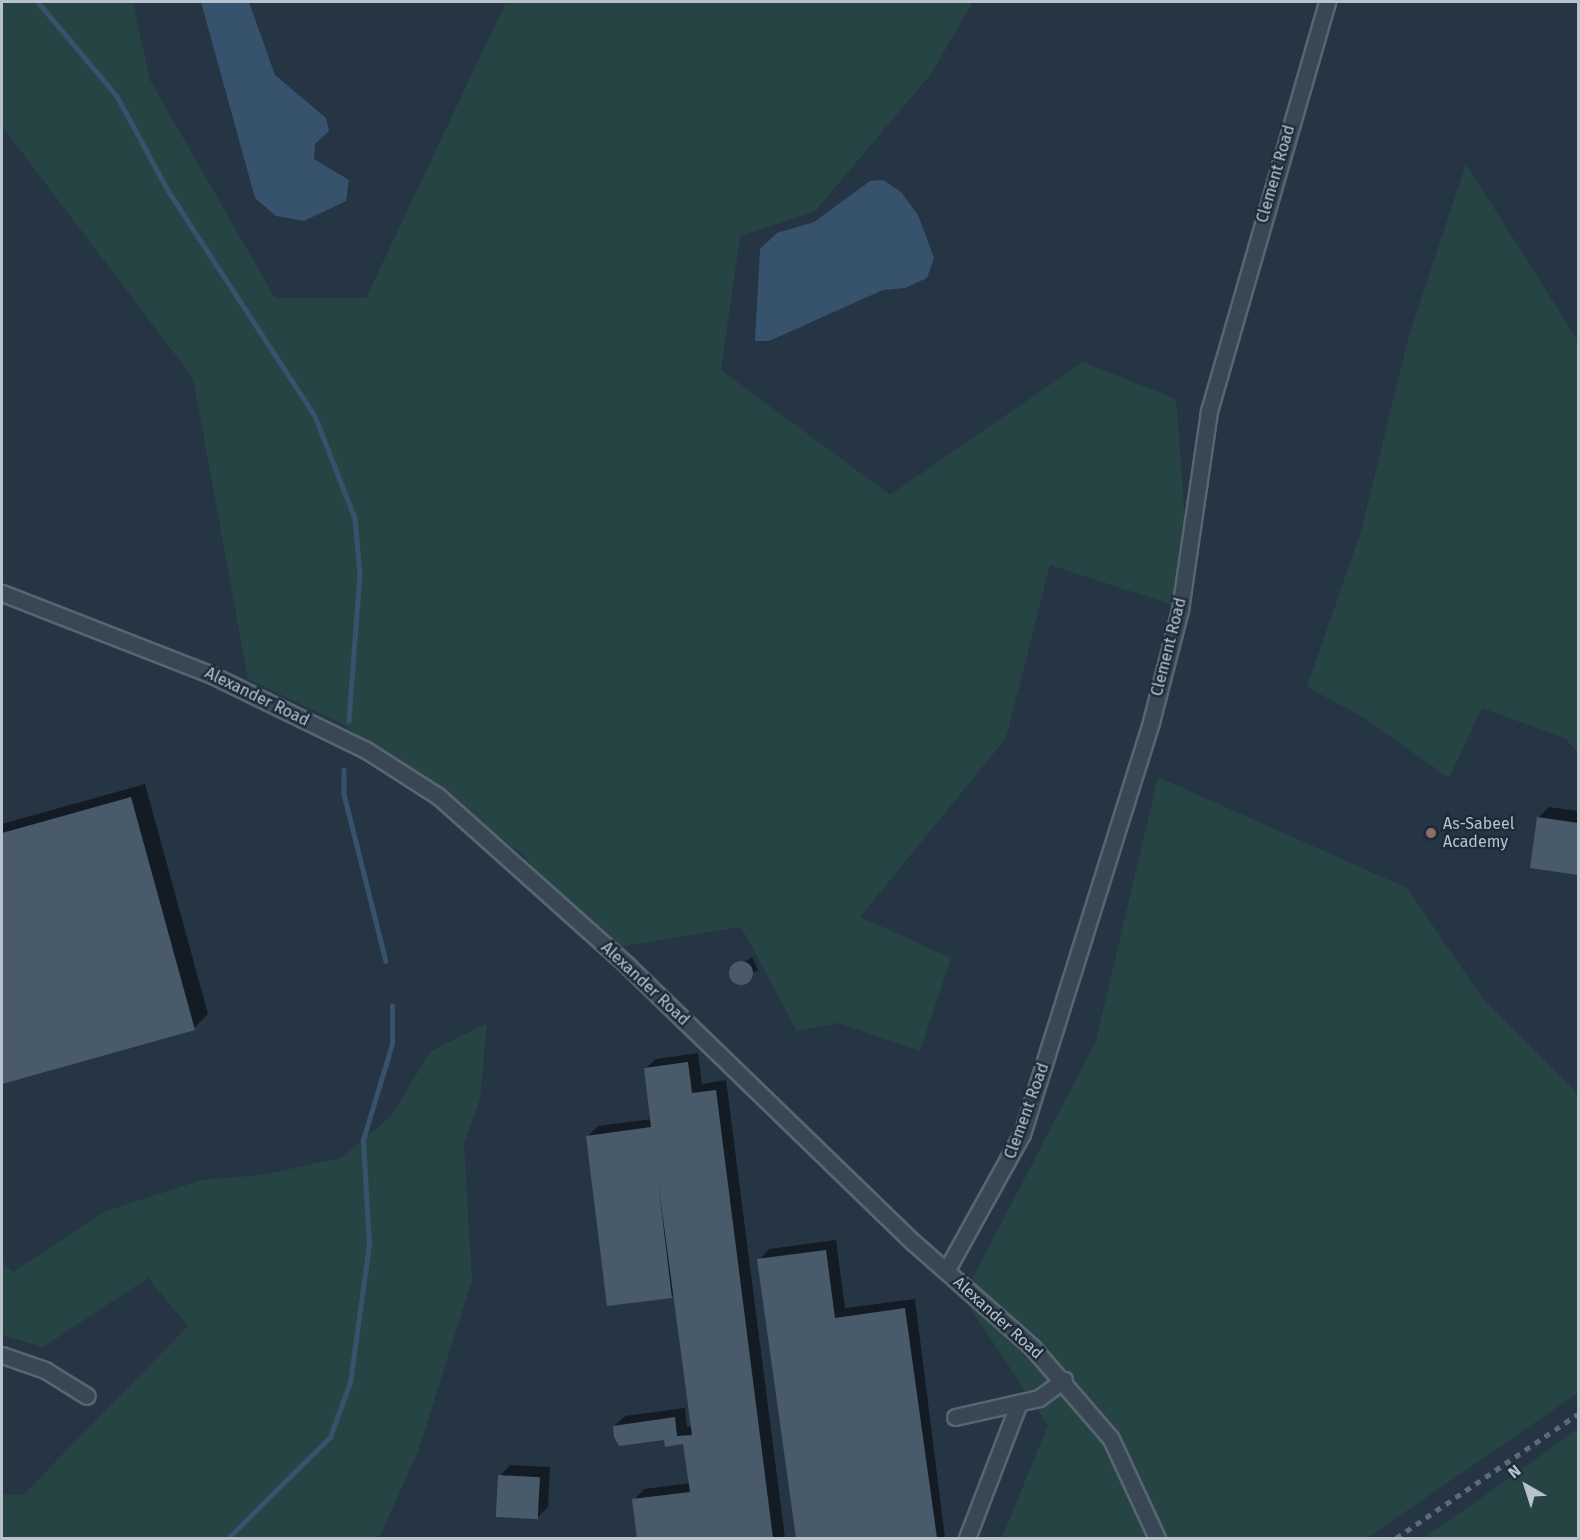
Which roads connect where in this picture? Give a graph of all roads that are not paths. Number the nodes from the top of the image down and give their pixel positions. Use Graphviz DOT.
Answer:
graph roads {
  1 [pos="1327,2"];
  2 [pos="2,593"];
  3 [pos="946,1271"];
  4 [pos="2,1355"];
  5 [pos="1064,1380"];
  6 [pos="87,1396"];
  7 [pos="1018,1405"];
  8 [pos="955,1417"];
  9 [pos="967,1539"];
  10 [pos="1157,1539"];
  1 -- 3 [label="street, Clement Road"];
  2 -- 3 [label="street, Alexander Road"];
  3 -- 5 [label="street, Alexander Road"];
  4 -- 6 [label="street"];
  5 -- 7 [label="street"];
  5 -- 10 [label="street, Alexander Road"];
  7 -- 8 [label="street"];
  7 -- 9 [label="street"];
}
